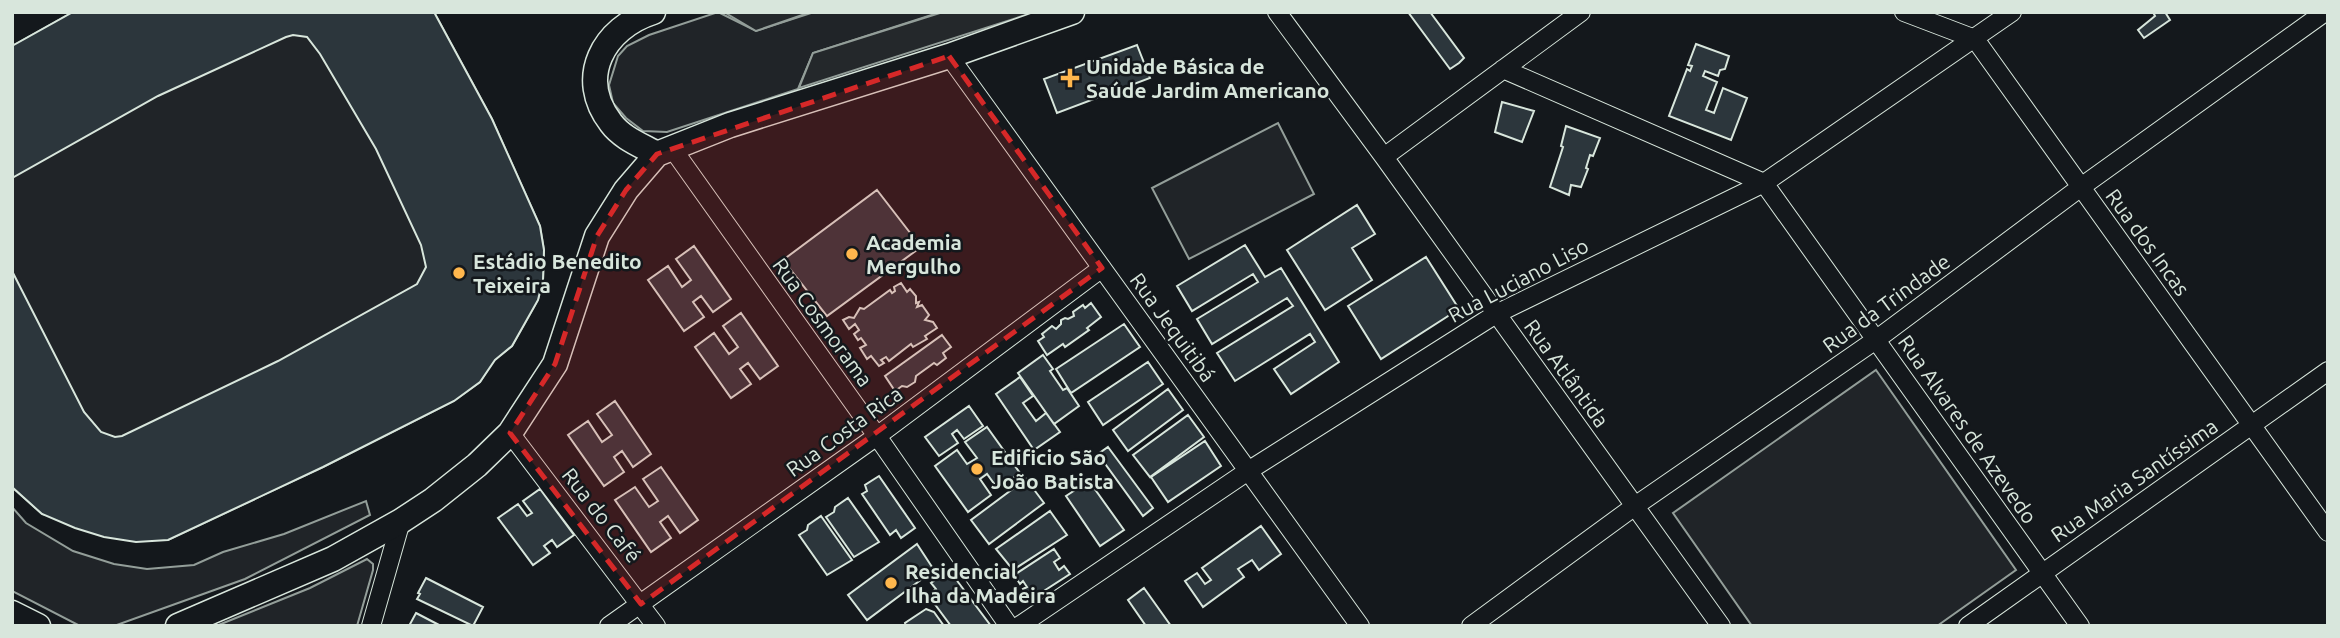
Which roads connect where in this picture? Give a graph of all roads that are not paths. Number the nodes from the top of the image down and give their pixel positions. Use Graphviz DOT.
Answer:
graph roads {
  1 [pos="1072,12"];
  2 [pos="1276,12"];
  3 [pos="1581,12"];
  4 [pos="1904,12"];
  5 [pos="2011,12"];
  6 [pos="2325,12"];
  7 [pos="643,14"];
  8 [pos="1975,39"];
  9 [pos="949,56"];
  10 [pos="1503,69"];
  11 [pos="664,151"];
  12 [pos="1384,157"];
  13 [pos="1765,183"];
  14 [pos="2081,187"];
  15 [pos="1102,268"];
  16 [pos="1496,313"];
  17 [pos="1877,339"];
  18 [pos="2328,372"];
  19 [pos="2250,425"];
  20 [pos="510,433"];
  21 [pos="877,436"];
  22 [pos="1248,471"];
  23 [pos="1635,506"];
  24 [pos="401,520"];
  25 [pos="2328,532"];
  26 [pos="2042,573"];
  27 [pos="641,604"];
  28 [pos="12,613"];
  29 [pos="38,626"];
  30 [pos="178,626"];
  31 [pos="370,626"];
  32 [pos="609,626"];
  33 [pos="656,626"];
  34 [pos="1009,626"];
  35 [pos="1019,626"];
  36 [pos="1360,626"];
  37 [pos="1471,626"];
  38 [pos="1721,626"];
  39 [pos="1968,626"];
  40 [pos="2080,626"];
  1 -- 9 [label="main road"];
  2 -- 12 [label="street, Rua Atlântida"];
  3 -- 10 [label="street"];
  4 -- 8 [label="street"];
  5 -- 8 [label="street, Rua Luciano Liso"];
  6 -- 14 [label="street, Rua da Trindade"];
  7 -- 11 [label="main road"];
  8 -- 13 [label="street, Rua Luciano Liso"];
  8 -- 14 [label="street, Rua dos Incas"];
  9 -- 11 [label="main road"];
  9 -- 15 [label="street, Rua Jequitibá"];
  10 -- 12 [label="street"];
  10 -- 13 [label="street"];
  11 -- 20 [label="main road"];
  11 -- 21 [label="street, Rua Cosmorama"];
  12 -- 16 [label="street, Rua Atlântida"];
  13 -- 16 [label="street, Rua Luciano Liso"];
  13 -- 17 [label="street, Rua Alvares de Azevedo"];
  14 -- 17 [label="street, Rua da Trindade"];
  14 -- 19 [label="street, Rua dos Incas"];
  15 -- 21 [label="street, Rua Costa Rica"];
  15 -- 22 [label="street, Rua Jequitibá"];
  16 -- 22 [label="street, Rua Luciano Liso"];
  16 -- 23 [label="street, Rua Atlântida"];
  17 -- 23 [label="street, Rua da Trindade"];
  17 -- 26 [label="street, Rua Alvares de Azevedo"];
  18 -- 19 [label="street, Rua Maria Santíssima"];
  19 -- 25 [label="street, Rua dos Incas"];
  19 -- 26 [label="street, Rua Maria Santíssima"];
  20 -- 24 [label="main road"];
  20 -- 27 [label="street, Rua do Café"];
  21 -- 27 [label="street, Rua Costa Rica"];
  21 -- 34 [label="street, Rua Cosmorama"];
  22 -- 35 [label="street, Rua Luciano Liso"];
  22 -- 36 [label="street, Rua Jequitibá"];
  23 -- 37 [label="street, Rua da Trindade"];
  23 -- 38 [label="street, Rua Atlântida"];
  24 -- 30 [label="main road"];
  24 -- 31 [label="street"];
  26 -- 39 [label="street, Rua Maria Santíssima"];
  26 -- 40 [label="street, Rua Alvares de Azevedo"];
  27 -- 32 [label="street, Rua Costa Rica"];
  27 -- 33 [label="street, Rua do Café"];
  28 -- 29 [label="main road"];
}
